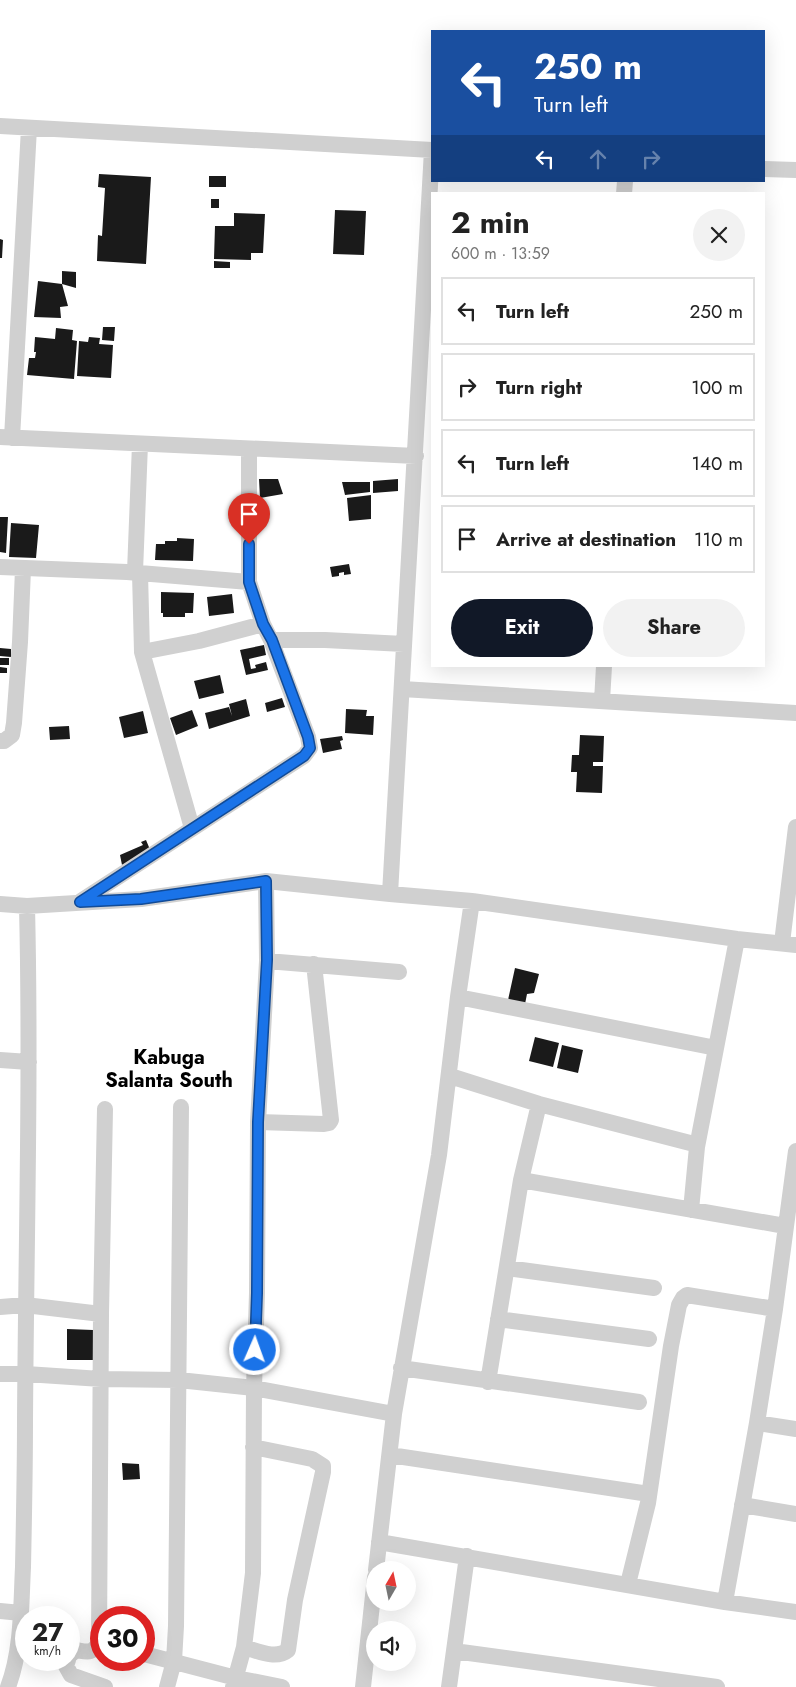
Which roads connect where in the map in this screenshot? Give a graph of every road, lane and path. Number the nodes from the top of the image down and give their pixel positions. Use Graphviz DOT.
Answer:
graph roads {
  1 [pos="0,126"];
  2 [pos="29,128"];
  3 [pos="431,150"];
  4 [pos="431,169"];
  5 [pos="765,169"];
  6 [pos="796,170"];
  7 [pos="6,437"];
  8 [pos="140,444"];
  9 [pos="250,450"];
  10 [pos="416,456"];
  11 [pos="0,567"];
  12 [pos="22,569"];
  13 [pos="138,573"];
  14 [pos="249,582"];
  15 [pos="263,624"];
  16 [pos="272,640"];
  17 [pos="404,644"];
  18 [pos="142,652"];
  19 [pos="604,667"];
  20 [pos="402,688"];
  21 [pos="602,701"];
  22 [pos="796,713"];
  23 [pos="0,741"];
  24 [pos="796,827"];
  25 [pos="192,828"];
  26 [pos="266,881"];
  27 [pos="390,894"];
  28 [pos="472,901"];
  29 [pos="80,902"];
  30 [pos="0,904"];
  31 [pos="27,906"];
  32 [pos="737,939"];
  33 [pos="789,944"];
  34 [pos="267,960"];
  35 [pos="314,964"];
  36 [pos="399,972"];
  37 [pos="458,997"];
  38 [pos="716,1048"];
  39 [pos="0,1060"];
  40 [pos="29,1062"];
  41 [pos="450,1076"];
  42 [pos="539,1104"];
  43 [pos="181,1107"];
  44 [pos="105,1109"];
  45 [pos="258,1122"];
  46 [pos="697,1147"];
  47 [pos="796,1151"];
  48 [pos="521,1180"];
  49 [pos="691,1210"];
  50 [pos="785,1226"];
  51 [pos="507,1268"];
  52 [pos="654,1288"];
  53 [pos="25,1305"];
  54 [pos="0,1307"];
  55 [pos="775,1310"];
  56 [pos="101,1314"];
  57 [pos="498,1319"];
  58 [pos="649,1339"];
  59 [pos="401,1368"];
  60 [pos="0,1374"];
  61 [pos="26,1374"];
  62 [pos="101,1379"];
  63 [pos="179,1380"];
  64 [pos="488,1382"];
  65 [pos="254,1388"];
  66 [pos="639,1402"];
  67 [pos="394,1414"];
  68 [pos="757,1423"];
  69 [pos="796,1429"];
  70 [pos="254,1447"];
  71 [pos="390,1456"];
  72 [pos="649,1494"];
  73 [pos="742,1505"];
  74 [pos="796,1514"];
  75 [pos="379,1542"];
  76 [pos="466,1556"];
  77 [pos="377,1561"];
  78 [pos="628,1584"];
  79 [pos="724,1602"];
  80 [pos="21,1606"];
  81 [pos="100,1606"];
  82 [pos="0,1611"];
  83 [pos="371,1611"];
  84 [pos="15,1612"];
  85 [pos="796,1612"];
  86 [pos="244,1647"];
  87 [pos="454,1651"];
  88 [pos="155,1657"];
  89 [pos="15,1658"];
  90 [pos="174,1661"];
  91 [pos="69,1671"];
  92 [pos="234,1682"];
  93 [pos="8,1687"];
  94 [pos="105,1687"];
  95 [pos="167,1687"];
  96 [pos="282,1687"];
  97 [pos="363,1687"];
  98 [pos="449,1687"];
  99 [pos="712,1687"];
  1 -- 2 [label="street"];
  2 -- 3 [label="street"];
  2 -- 7 [label="street"];
  4 -- 10 [label="street"];
  5 -- 6 [label="street"];
  7 -- 8 [label="street"];
  8 -- 9 [label="street"];
  8 -- 13 [label="street"];
  9 -- 10 [label="street"];
  9 -- 14 [label="street"];
  10 -- 17 [label="street"];
  11 -- 12 [label="street"];
  12 -- 13 [label="street"];
  12 -- 23 [label="street"];
  13 -- 14 [label="street"];
  13 -- 18 [label="street"];
  14 -- 15 [label="street"];
  15 -- 16 [label="street"];
  15 -- 18 [label="street"];
  16 -- 17 [label="street"];
  16 -- 25 [label="street"];
  17 -- 20 [label="street"];
  18 -- 25 [label="street"];
  19 -- 21 [label="street"];
  20 -- 21 [label="street"];
  20 -- 27 [label="street"];
  21 -- 22 [label="street"];
  24 -- 33 [label="street"];
  25 -- 29 [label="street"];
  26 -- 27 [label="street"];
  26 -- 29 [label="street"];
  26 -- 34 [label="street"];
  27 -- 28 [label="street"];
  28 -- 32 [label="street"];
  28 -- 37 [label="street"];
  29 -- 31 [label="street"];
  30 -- 31 [label="street"];
  31 -- 40 [label="street"];
  32 -- 33 [label="street"];
  32 -- 38 [label="street"];
  34 -- 35 [label="street"];
  34 -- 45 [label="street"];
  35 -- 36 [label="street"];
  35 -- 45 [label="street"];
  37 -- 38 [label="street"];
  37 -- 41 [label="street"];
  38 -- 46 [label="street"];
  39 -- 40 [label="street"];
  40 -- 53 [label="street"];
  41 -- 42 [label="street"];
  41 -- 59 [label="street"];
  42 -- 46 [label="street"];
  42 -- 48 [label="street"];
  43 -- 63 [label="street"];
  44 -- 56 [label="street"];
  45 -- 65 [label="street"];
  46 -- 49 [label="street"];
  47 -- 50 [label="street"];
  48 -- 49 [label="street"];
  48 -- 51 [label="street"];
  49 -- 50 [label="street"];
  50 -- 55 [label="street"];
  51 -- 52 [label="street"];
  51 -- 57 [label="street"];
  53 -- 54 [label="street"];
  53 -- 56 [label="street"];
  53 -- 61 [label="street"];
  55 -- 68 [label="street"];
  55 -- 72 [label="street"];
  56 -- 62 [label="street"];
  57 -- 58 [label="street"];
  57 -- 64 [label="street"];
  59 -- 64 [label="street"];
  59 -- 67 [label="street"];
  60 -- 61 [label="street"];
  61 -- 62 [label="street"];
  61 -- 80 [label="street"];
  62 -- 63 [label="street"];
  62 -- 81 [label="street"];
  63 -- 65 [label="street"];
  63 -- 90 [label="street"];
  64 -- 66 [label="street"];
  65 -- 67 [label="street"];
  65 -- 70 [label="street"];
  67 -- 71 [label="street"];
  68 -- 69 [label="street"];
  68 -- 73 [label="street"];
  70 -- 86 [label="street"];
  70 -- 86 [label="street"];
  71 -- 72 [label="street"];
  71 -- 75 [label="street"];
  72 -- 78 [label="street"];
  73 -- 74 [label="street"];
  73 -- 79 [label="street"];
  75 -- 76 [label="street"];
  75 -- 77 [label="street"];
  76 -- 78 [label="street"];
  76 -- 87 [label="street"];
  78 -- 79 [label="street"];
  79 -- 85 [label="street"];
  82 -- 84 [label="street"];
  83 -- 97 [label="street"];
  86 -- 92 [label="street"];
  87 -- 98 [label="street"];
  87 -- 99 [label="street"];
  88 -- 90 [label="street"];
  89 -- 93 [label="street"];
  90 -- 92 [label="street"];
  90 -- 95 [label="street"];
  91 -- 94 [label="street"];
  92 -- 96 [label="street"];
}
